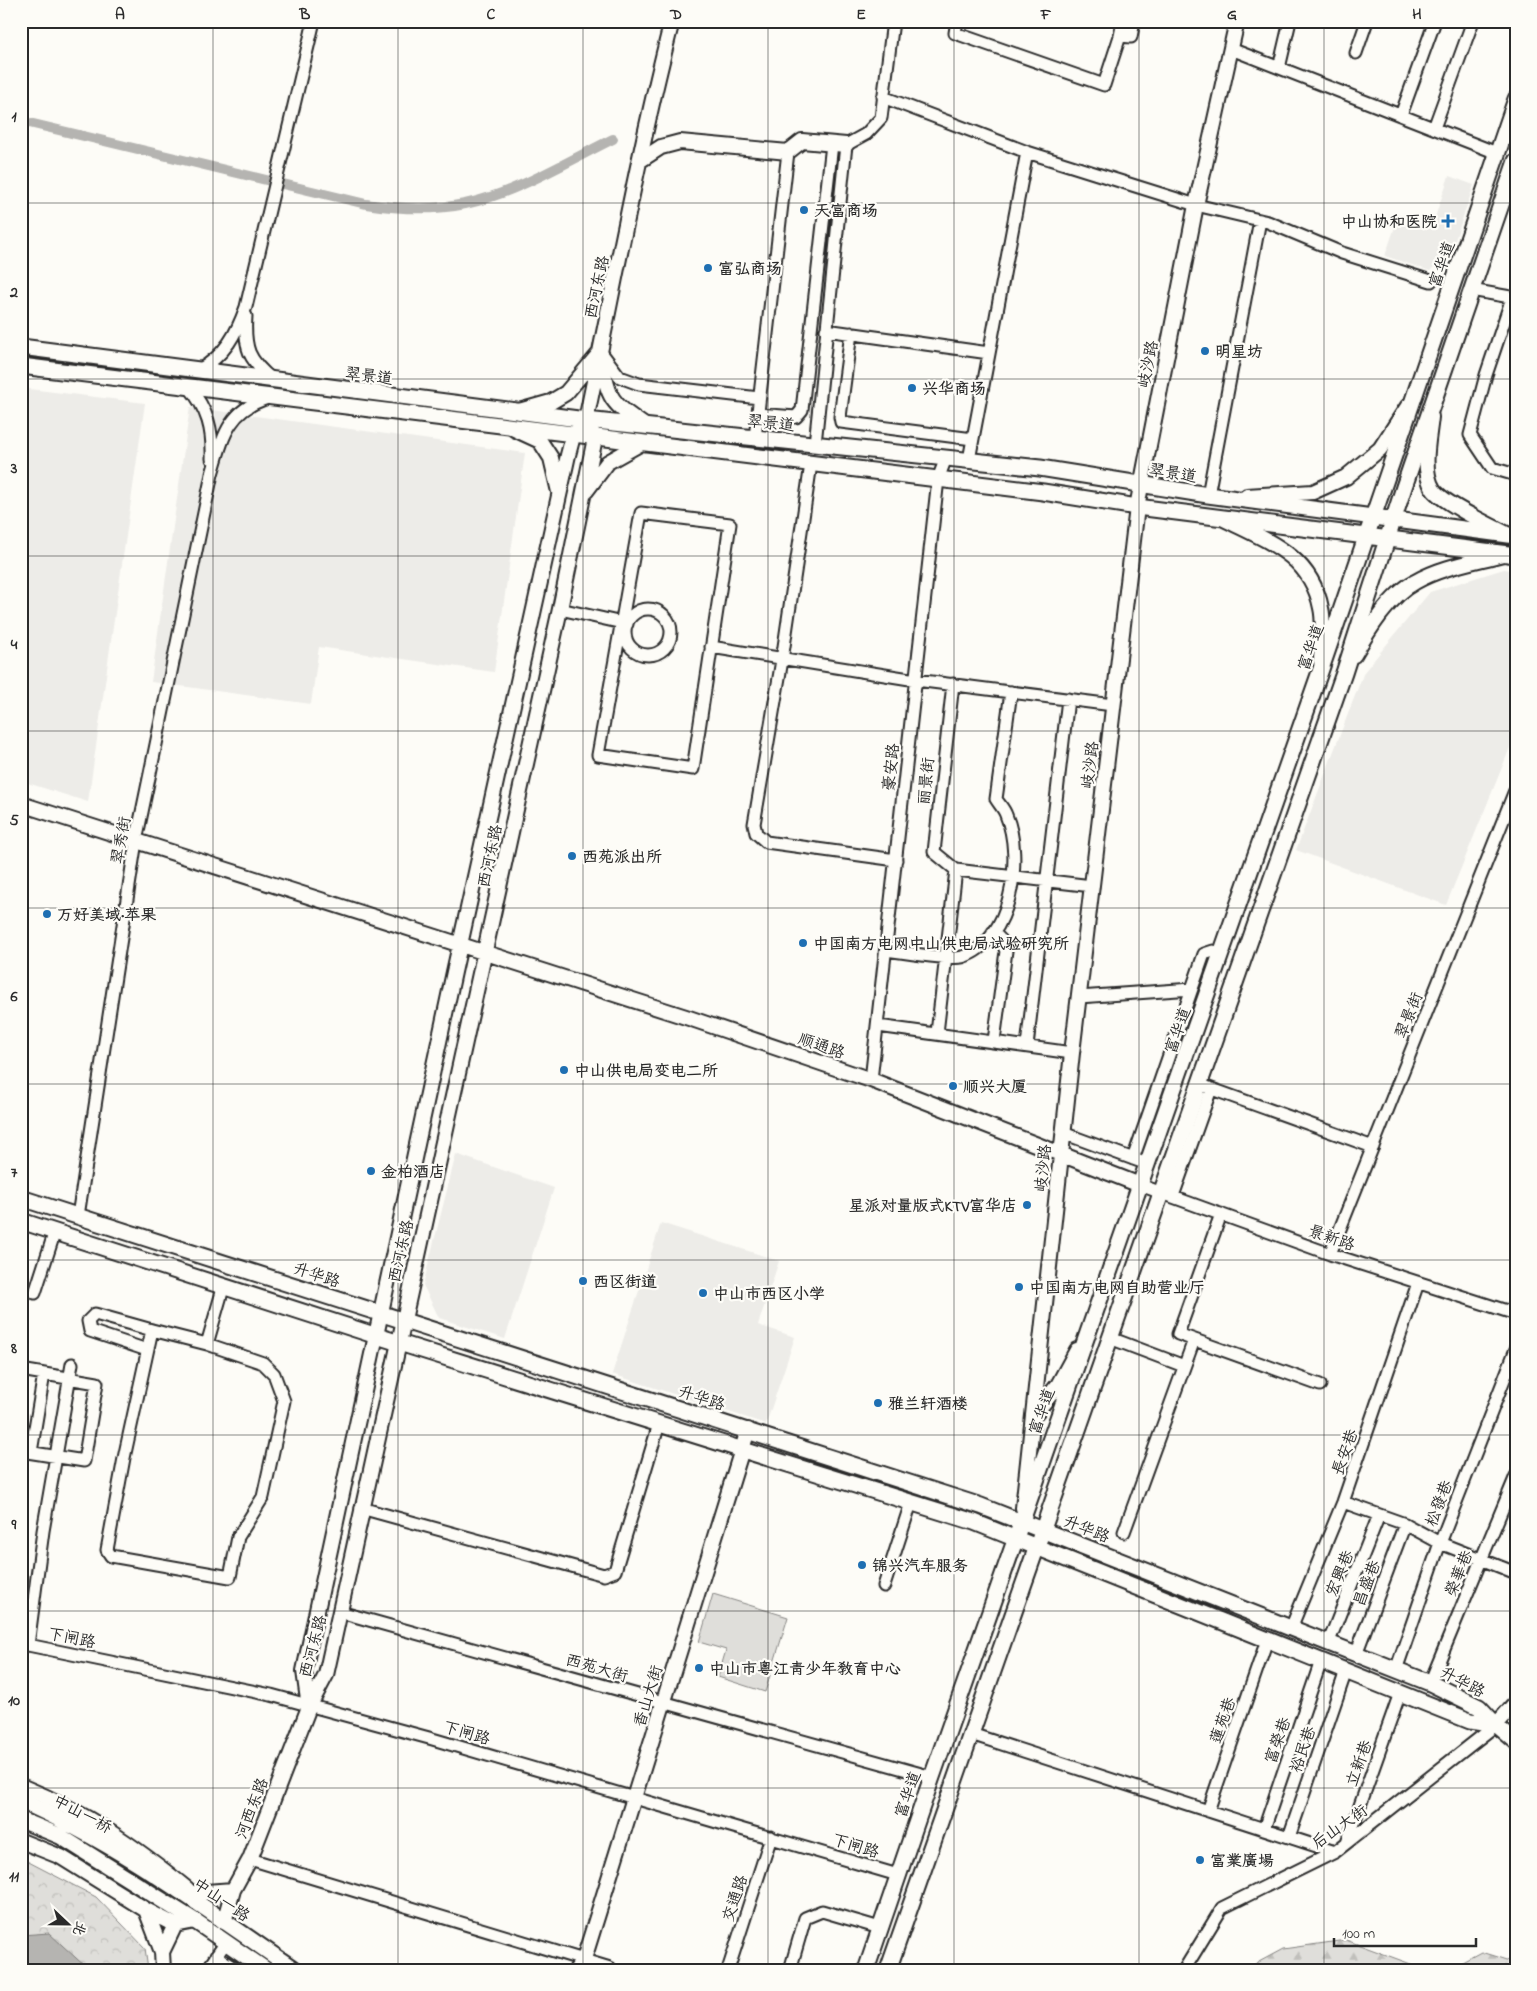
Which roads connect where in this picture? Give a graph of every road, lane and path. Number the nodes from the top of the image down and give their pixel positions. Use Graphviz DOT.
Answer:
graph roads {
  1 [pos="314,21"];
  2 [pos="672,21"];
  3 [pos="893,21"];
  4 [pos="957,21"];
  5 [pos="1123,21"];
  6 [pos="1134,21"];
  7 [pos="1237,21"];
  8 [pos="1290,21"];
  9 [pos="1367,21"];
  10 [pos="1434,21"];
  11 [pos="1473,21"];
  12 [pos="1120,36"];
  13 [pos="1231,49"];
  14 [pos="1356,53"];
  15 [pos="1279,68"];
  16 [pos="883,97"];
  17 [pos="1516,100"];
  18 [pos="1401,116"];
  19 [pos="1434,128"];
  20 [pos="839,145"];
  21 [pos="788,152"];
  22 [pos="1027,152"];
  23 [pos="1497,153"];
  24 [pos="641,160"];
  25 [pos="1516,161"];
  26 [pos="1196,205"];
  27 [pos="1260,220"];
  28 [pos="1430,281"];
  29 [pos="1470,290"];
  30 [pos="1514,298"];
  31 [pos="246,307"];
  32 [pos="826,330"];
  33 [pos="851,333"];
  34 [pos="21,347"];
  35 [pos="600,352"];
  36 [pos="989,353"];
  37 [pos="21,366"];
  38 [pos="199,370"];
  39 [pos="272,380"];
  40 [pos="189,387"];
  41 [pos="1413,396"];
  42 [pos="269,397"];
  43 [pos="759,398"];
  44 [pos="1432,402"];
  45 [pos="516,412"];
  46 [pos="757,414"];
  47 [pos="586,420"];
  48 [pos="645,426"];
  49 [pos="511,428"];
  50 [pos="573,436"];
  51 [pos="595,438"];
  52 [pos="755,438"];
  53 [pos="973,439"];
  54 [pos="640,444"];
  55 [pos="815,444"];
  56 [pos="946,458"];
  57 [pos="969,460"];
  58 [pos="811,464"];
  59 [pos="212,474"];
  60 [pos="1516,475"];
  61 [pos="938,479"];
  62 [pos="1141,484"];
  63 [pos="559,495"];
  64 [pos="583,495"];
  65 [pos="1208,495"];
  66 [pos="1230,497"];
  67 [pos="1137,508"];
  68 [pos="1372,517"];
  69 [pos="1225,519"];
  70 [pos="1394,519"];
  71 [pos="1512,535"];
  72 [pos="1364,538"];
  73 [pos="1387,541"];
  74 [pos="1510,555"];
  75 [pos="560,609"];
  76 [pos="624,624"];
  77 [pos="711,647"];
  78 [pos="782,660"];
  79 [pos="1321,669"];
  80 [pos="1344,673"];
  81 [pos="916,680"];
  82 [pos="952,684"];
  83 [pos="1011,692"];
  84 [pos="1068,699"];
  85 [pos="1113,705"];
  86 [pos="1516,788"];
  87 [pos="21,804"];
  88 [pos="136,841"];
  89 [pos="896,860"];
  90 [pos="956,870"];
  91 [pos="1013,876"];
  92 [pos="1046,881"];
  93 [pos="1092,886"];
  94 [pos="993,932"];
  95 [pos="460,944"];
  96 [pos="886,950"];
  97 [pos="486,952"];
  98 [pos="1222,954"];
  99 [pos="946,956"];
  100 [pos="1192,989"];
  101 [pos="1079,996"];
  102 [pos="878,1026"];
  103 [pos="937,1033"];
  104 [pos="994,1041"];
  105 [pos="1027,1046"];
  106 [pos="1072,1053"];
  107 [pos="871,1080"];
  108 [pos="1204,1087"];
  109 [pos="1063,1133"];
  110 [pos="1373,1147"];
  111 [pos="1061,1155"];
  112 [pos="1133,1159"];
  113 [pos="1148,1164"];
  114 [pos="1140,1185"];
  115 [pos="1166,1194"];
  116 [pos="21,1198"];
  117 [pos="1222,1214"];
  118 [pos="78,1216"];
  119 [pos="21,1221"];
  120 [pos="55,1231"];
  121 [pos="1330,1254"];
  122 [pos="1418,1283"];
  123 [pos="224,1285"];
  124 [pos="35,1294"];
  125 [pos="382,1313"];
  126 [pos="1516,1314"];
  127 [pos="402,1320"];
  128 [pos="1090,1326"];
  129 [pos="152,1330"];
  130 [pos="377,1336"];
  131 [pos="1110,1338"];
  132 [pos="1194,1340"];
  133 [pos="397,1342"];
  134 [pos="207,1344"];
  135 [pos="1516,1349"];
  136 [pos="147,1350"];
  137 [pos="72,1364"];
  138 [pos="1184,1366"];
  139 [pos="21,1370"];
  140 [pos="44,1374"];
  141 [pos="70,1378"];
  142 [pos="1320,1385"];
  143 [pos="1067,1392"];
  144 [pos="1089,1399"];
  145 [pos="666,1404"];
  146 [pos="1032,1416"];
  147 [pos="659,1424"];
  148 [pos="748,1430"];
  149 [pos="742,1450"];
  150 [pos="26,1451"];
  151 [pos="56,1456"];
  152 [pos="1516,1476"];
  153 [pos="1343,1502"];
  154 [pos="911,1503"];
  155 [pos="361,1508"];
  156 [pos="1380,1514"];
  157 [pos="1022,1521"];
  158 [pos="1406,1524"];
  159 [pos="1044,1530"];
  160 [pos="1124,1532"];
  161 [pos="1015,1539"];
  162 [pos="1440,1543"];
  163 [pos="1038,1548"];
  164 [pos="1481,1560"];
  165 [pos="1516,1573"];
  166 [pos="884,1586"];
  167 [pos="340,1612"];
  168 [pos="1291,1628"];
  169 [pos="1267,1640"];
  170 [pos="1328,1644"];
  171 [pos="25,1645"];
  172 [pos="1356,1654"];
  173 [pos="1321,1661"];
  174 [pos="1396,1670"];
  175 [pos="1346,1671"];
  176 [pos="1430,1683"];
  177 [pos="1400,1693"];
  178 [pos="664,1702"];
  179 [pos="1516,1702"];
  180 [pos="309,1707"];
  181 [pos="1496,1725"];
  182 [pos="971,1734"];
  183 [pos="1516,1742"];
  184 [pos="932,1777"];
  185 [pos="21,1786"];
  186 [pos="634,1797"];
  187 [pos="21,1801"];
  188 [pos="1208,1811"];
  189 [pos="21,1820"];
  190 [pos="1264,1829"];
  191 [pos="772,1837"];
  192 [pos="1289,1837"];
  193 [pos="21,1841"];
  194 [pos="1346,1844"];
  195 [pos="1335,1852"];
  196 [pos="128,1857"];
  197 [pos="250,1859"];
  198 [pos="117,1871"];
  199 [pos="898,1875"];
  200 [pos="232,1890"];
  201 [pos="186,1892"];
  202 [pos="146,1910"];
  203 [pos="195,1921"];
  204 [pos="224,1922"];
  205 [pos="175,1925"];
  206 [pos="880,1928"];
  207 [pos="226,1942"];
  208 [pos="162,1952"];
  209 [pos="216,1956"];
  210 [pos="580,1964"];
  211 [pos="612,1969"];
  212 [pos="163,1970"];
  213 [pos="207,1970"];
  214 [pos="237,1970"];
  215 [pos="266,1970"];
  216 [pos="295,1970"];
  217 [pos="728,1970"];
  218 [pos="790,1970"];
  219 [pos="866,1970"];
  220 [pos="888,1970"];
  221 [pos="1184,1970"];
  1 -- 31 [label="street"];
  2 -- 24 [label="street, 西河东路"];
  3 -- 16 [label="street"];
  4 -- 12 [label="street"];
  5 -- 12 [label="street"];
  6 -- 12 [label="street"];
  7 -- 13 [label="street, 岐沙路"];
  8 -- 15 [label="street"];
  9 -- 14 [label="street"];
  10 -- 18 [label="street"];
  11 -- 19 [label="street"];
  13 -- 15 [label="street"];
  13 -- 26 [label="street, 岐沙路"];
  15 -- 18 [label="street"];
  16 -- 20 [label="street"];
  16 -- 22 [label="street"];
  17 -- 23 [label="main road, 富华道"];
  18 -- 19 [label="street"];
  19 -- 23 [label="street"];
  20 -- 21 [label="street"];
  20 -- 32 [label="street"];
  20 -- 46 [label="street"];
  21 -- 24 [label="street"];
  21 -- 43 [label="street"];
  22 -- 26 [label="street"];
  22 -- 36 [label="street"];
  23 -- 41 [label="main road, 富华道"];
  24 -- 35 [label="street, 西河东路"];
  25 -- 29 [label="main road"];
  26 -- 27 [label="street"];
  26 -- 62 [label="street, 岐沙路"];
  27 -- 28 [label="street"];
  27 -- 65 [label="street"];
  29 -- 30 [label="street"];
  29 -- 44 [label="main road"];
  30 -- 60 [label="street"];
  31 -- 38 [label="street"];
  31 -- 39 [label="street"];
  32 -- 33 [label="street"];
  32 -- 55 [label="street"];
  33 -- 36 [label="street"];
  33 -- 53 [label="street"];
  34 -- 38 [label="main road, 翠景道"];
  35 -- 43 [label="street"];
  35 -- 45 [label="street"];
  35 -- 47 [label="street, 西河东路"];
  35 -- 48 [label="street"];
  36 -- 53 [label="street"];
  37 -- 40 [label="main road"];
  38 -- 39 [label="main road, 翠景道"];
  39 -- 45 [label="main road, 翠景道"];
  40 -- 42 [label="main road"];
  40 -- 59 [label="street"];
  41 -- 66 [label="street"];
  41 -- 68 [label="main road, 富华道"];
  42 -- 49 [label="main road"];
  42 -- 59 [label="street"];
  43 -- 46 [label="street"];
  44 -- 70 [label="main road"];
  44 -- 71 [label="street"];
  45 -- 47 [label="main road, 翠景道"];
  46 -- 52 [label="street"];
  47 -- 48 [label="main road, 翠景道"];
  47 -- 50 [label="street, 西河东路"];
  47 -- 51 [label="street"];
  48 -- 52 [label="main road, 翠景道"];
  49 -- 50 [label="main road"];
  49 -- 63 [label="street"];
  50 -- 51 [label="main road"];
  50 -- 63 [label="street, 西河东路"];
  51 -- 54 [label="main road"];
  51 -- 64 [label="street, 西河东路"];
  52 -- 55 [label="main road, 翠景道"];
  53 -- 57 [label="street"];
  54 -- 58 [label="main road"];
  54 -- 64 [label="street"];
  55 -- 56 [label="main road, 翠景道"];
  56 -- 57 [label="main road, 翠景道"];
  56 -- 61 [label="street, 豪安路"];
  57 -- 62 [label="main road, 翠景道"];
  58 -- 61 [label="main road"];
  58 -- 78 [label="street"];
  59 -- 88 [label="street, 翠秀街"];
  61 -- 67 [label="main road"];
  61 -- 81 [label="street, 豪安路"];
  62 -- 65 [label="main road, 翠景道"];
  62 -- 67 [label="street, 岐沙路"];
  63 -- 95 [label="street, 西河东路"];
  64 -- 75 [label="street, 西河东路"];
  65 -- 66 [label="main road, 翠景道"];
  66 -- 68 [label="main road, 翠景道"];
  67 -- 69 [label="main road"];
  67 -- 85 [label="street, 岐沙路"];
  68 -- 70 [label="main road, 翠景道"];
  68 -- 72 [label="main road, 富华道"];
  69 -- 72 [label="main road"];
  69 -- 79 [label="street"];
  70 -- 71 [label="main road, 翠景道"];
  70 -- 73 [label="main road"];
  72 -- 73 [label="main road"];
  72 -- 79 [label="main road, 富华道"];
  73 -- 74 [label="main road"];
  73 -- 80 [label="main road"];
  74 -- 80 [label="street"];
  75 -- 76 [label="street"];
  75 -- 97 [label="street, 西河东路"];
  76 -- 76 [label="street"];
  76 -- 77 [label="street"];
  76 -- 77 [label="street"];
  77 -- 78 [label="street"];
  78 -- 81 [label="street"];
  78 -- 89 [label="street"];
  79 -- 98 [label="main road, 富华道"];
  80 -- 108 [label="main road"];
  81 -- 82 [label="street"];
  81 -- 89 [label="street, 豪安路"];
  82 -- 83 [label="street"];
  82 -- 90 [label="street, 丽景街"];
  83 -- 84 [label="street"];
  83 -- 91 [label="street"];
  84 -- 85 [label="street"];
  84 -- 92 [label="street"];
  85 -- 93 [label="street, 岐沙路"];
  86 -- 110 [label="street, 翠景街"];
  87 -- 88 [label="street, 顺通路"];
  88 -- 95 [label="street, 顺通路"];
  88 -- 118 [label="street, 翠秀街"];
  89 -- 96 [label="street, 豪安路"];
  90 -- 91 [label="street"];
  90 -- 99 [label="street"];
  91 -- 92 [label="street"];
  91 -- 94 [label="street"];
  92 -- 93 [label="street"];
  92 -- 105 [label="street"];
  93 -- 101 [label="street, 岐沙路"];
  94 -- 99 [label="street"];
  94 -- 104 [label="street"];
  95 -- 97 [label="street, 顺通路"];
  95 -- 125 [label="street, 西河东路"];
  96 -- 99 [label="street"];
  96 -- 102 [label="street, 豪安路"];
  97 -- 107 [label="street, 顺通路"];
  97 -- 127 [label="street, 西河东路"];
  98 -- 100 [label="street"];
  98 -- 113 [label="main road, 富华道"];
  99 -- 103 [label="street"];
  100 -- 101 [label="street"];
  100 -- 112 [label="street"];
  101 -- 106 [label="street, 岐沙路"];
  102 -- 103 [label="street"];
  102 -- 107 [label="street, 豪安路"];
  103 -- 104 [label="street"];
  104 -- 105 [label="street"];
  105 -- 106 [label="street"];
  106 -- 109 [label="street, 岐沙路"];
  107 -- 111 [label="street, 顺通路"];
  108 -- 110 [label="street"];
  108 -- 115 [label="main road"];
  109 -- 111 [label="street, 岐沙路"];
  109 -- 112 [label="street"];
  110 -- 121 [label="street, 翠景街"];
  111 -- 114 [label="street, 顺通路"];
  111 -- 146 [label="street, 岐沙路"];
  112 -- 113 [label="street"];
  113 -- 114 [label="main road, 富华道"];
  114 -- 115 [label="street, 景新路"];
  114 -- 128 [label="main road, 富华道"];
  115 -- 117 [label="street, 景新路"];
  115 -- 131 [label="main road"];
  116 -- 118 [label="main road, 升华路"];
  117 -- 121 [label="street, 景新路"];
  117 -- 132 [label="street"];
  118 -- 125 [label="main road, 升华路"];
  119 -- 120 [label="main road, 升华路"];
  120 -- 123 [label="main road, 升华路"];
  120 -- 124 [label="street"];
  121 -- 122 [label="street, 景新路"];
  122 -- 126 [label="street, 景新路"];
  122 -- 153 [label="street, 長安巷"];
  123 -- 130 [label="main road, 升华路"];
  123 -- 134 [label="street"];
  125 -- 127 [label="main road, 升华路"];
  125 -- 130 [label="street, 西河东路"];
  127 -- 133 [label="street, 西河东路"];
  127 -- 145 [label="main road, 升华路"];
  128 -- 143 [label="main road, 富华道"];
  128 -- 146 [label="street"];
  129 -- 134 [label="street"];
  129 -- 136 [label="street"];
  129 -- 136 [label="street"];
  130 -- 133 [label="main road, 升华路"];
  130 -- 180 [label="street, 西河东路"];
  131 -- 138 [label="street"];
  131 -- 144 [label="main road"];
  132 -- 138 [label="street"];
  132 -- 142 [label="street"];
  133 -- 147 [label="main road, 升华路"];
  133 -- 155 [label="street, 西河东路"];
  134 -- 136 [label="street"];
  135 -- 162 [label="street, 松發巷"];
  137 -- 141 [label="street"];
  138 -- 160 [label="street"];
  139 -- 140 [label="street"];
  140 -- 141 [label="street"];
  140 -- 150 [label="street"];
  141 -- 151 [label="street"];
  141 -- 151 [label="street"];
  143 -- 144 [label="main road"];
  143 -- 157 [label="main road, 富华道"];
  144 -- 159 [label="main road"];
  145 -- 147 [label="street"];
  145 -- 148 [label="main road, 升华路"];
  146 -- 157 [label="street, 岐沙路"];
  147 -- 149 [label="main road, 升华路"];
  147 -- 155 [label="street"];
  148 -- 149 [label="street, 香山大街"];
  148 -- 157 [label="main road, 升华路"];
  149 -- 154 [label="main road, 升华路"];
  149 -- 178 [label="street, 香山大街"];
  150 -- 151 [label="street"];
  151 -- 171 [label="street"];
  152 -- 164 [label="street, 榮華巷"];
  153 -- 156 [label="street"];
  153 -- 168 [label="street, 長安巷"];
  154 -- 161 [label="main road, 升华路"];
  154 -- 166 [label="street"];
  155 -- 167 [label="street, 西河东路"];
  156 -- 158 [label="street"];
  156 -- 170 [label="street, 宏興巷"];
  157 -- 159 [label="main road, 升华路"];
  157 -- 161 [label="main road, 富华道"];
  158 -- 162 [label="street"];
  158 -- 172 [label="street, 昌盛巷"];
  159 -- 163 [label="main road"];
  159 -- 168 [label="main road, 升华路"];
  161 -- 163 [label="main road, 升华路"];
  161 -- 184 [label="main road, 富华道"];
  162 -- 164 [label="street"];
  162 -- 174 [label="street, 松發巷"];
  163 -- 169 [label="main road, 升华路"];
  163 -- 182 [label="main road"];
  164 -- 165 [label="street"];
  164 -- 176 [label="street, 榮華巷"];
  167 -- 178 [label="street, 西苑大街"];
  167 -- 180 [label="street, 西河东路"];
  168 -- 170 [label="main road, 升华路"];
  169 -- 173 [label="main road, 升华路"];
  169 -- 188 [label="street, 蓮苑巷"];
  170 -- 172 [label="main road, 升华路"];
  171 -- 180 [label="street, 下闸路"];
  172 -- 174 [label="main road, 升华路"];
  173 -- 175 [label="main road, 升华路"];
  173 -- 190 [label="street, 富榮巷"];
  174 -- 176 [label="main road, 升华路"];
  175 -- 177 [label="main road, 升华路"];
  175 -- 192 [label="street, 裕民巷"];
  176 -- 181 [label="main road, 升华路"];
  177 -- 181 [label="main road, 升华路"];
  177 -- 194 [label="street, 立新巷"];
  178 -- 184 [label="street, 西苑大街"];
  178 -- 186 [label="street, 香山大街"];
  179 -- 181 [label="street"];
  180 -- 186 [label="street, 下闸路"];
  180 -- 197 [label="street, 河西东路"];
  181 -- 183 [label="street"];
  181 -- 194 [label="street, 后山大街"];
  182 -- 188 [label="street"];
  182 -- 220 [label="main road"];
  184 -- 199 [label="main road, 富华道"];
  185 -- 201 [label="street"];
  186 -- 191 [label="street, 下闸路"];
  186 -- 210 [label="street, 香山大街"];
  187 -- 196 [label="main road, 中山一桥"];
  188 -- 190 [label="street"];
  189 -- 198 [label="main road, 中山一桥"];
  190 -- 192 [label="street"];
  191 -- 199 [label="street, 下闸路"];
  191 -- 217 [label="street, 交通路"];
  192 -- 195 [label="street"];
  193 -- 202 [label="street"];
  194 -- 195 [label="street, 后山大街"];
  195 -- 221 [label="street, 后山大街"];
  196 -- 201 [label="main road, 中山一路"];
  197 -- 200 [label="street, 河西东路"];
  197 -- 210 [label="street"];
  198 -- 203 [label="main road, 中山一路"];
  199 -- 206 [label="main road, 富华道"];
  200 -- 201 [label="street"];
  200 -- 204 [label="street, 河西东路"];
  201 -- 204 [label="main road, 中山一路"];
  202 -- 205 [label="street"];
  202 -- 208 [label="street"];
  203 -- 205 [label="street"];
  203 -- 207 [label="main road, 中山一路"];
  204 -- 216 [label="main road, 中山一路"];
  205 -- 208 [label="street"];
  206 -- 218 [label="street"];
  206 -- 219 [label="main road, 富华道"];
  207 -- 209 [label="street"];
  207 -- 215 [label="main road, 中山一路"];
  208 -- 212 [label="street"];
  209 -- 213 [label="street"];
  209 -- 214 [label="street"];
  210 -- 211 [label="street"];
}
